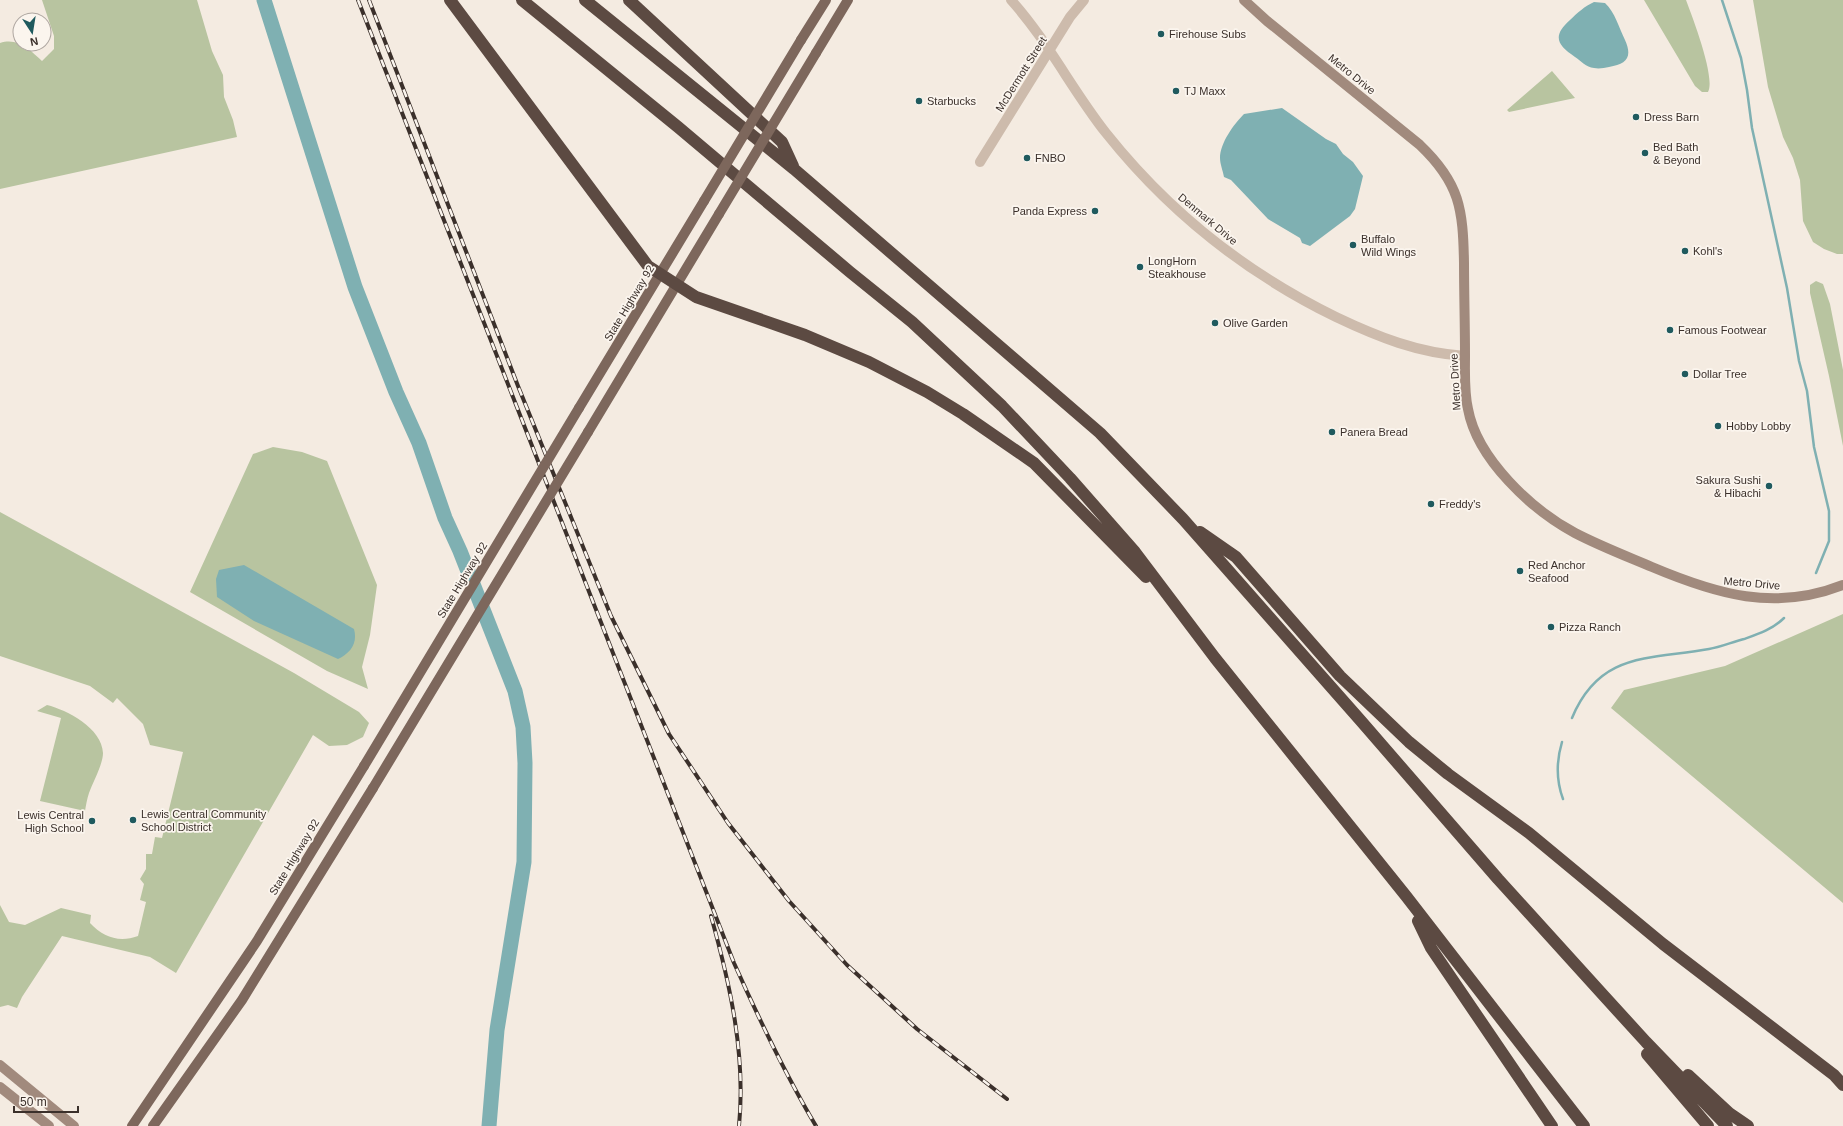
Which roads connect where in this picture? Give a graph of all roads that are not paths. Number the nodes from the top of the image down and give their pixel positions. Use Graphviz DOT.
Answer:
graph roads {
  1 [pos="450,0"];
  2 [pos="522,0"];
  3 [pos="586,0"];
  4 [pos="629,0"];
  5 [pos="826,0"];
  6 [pos="848,0"];
  7 [pos="1011,0"];
  8 [pos="1084,0"];
  9 [pos="1244,0"];
  10 [pos="1051,49"];
  11 [pos="980,162"];
  12 [pos="794,169"];
  13 [pos="661,274"];
  14 [pos="677,284"];
  15 [pos="1465,356"];
  16 [pos="1183,519"];
  17 [pos="1843,585"];
  18 [pos="1174,604"];
  19 [pos="1406,896"];
  20 [pos="1605,997"];
  21 [pos="1646,1042"];
  22 [pos="0,1065"];
  23 [pos="1843,1085"];
  24 [pos="0,1086"];
  25 [pos="49,1126"];
  26 [pos="74,1126"];
  27 [pos="132,1126"];
  28 [pos="153,1126"];
  29 [pos="1552,1126"];
  30 [pos="1584,1126"];
  31 [pos="1708,1126"];
  32 [pos="1727,1126"];
  33 [pos="1748,1126"];
  1 -- 13 [label="highway"];
  2 -- 18 [label="highway"];
  3 -- 12 [label="highway"];
  4 -- 12 [label="highway"];
  5 -- 13 [label="main road, State Highway 92, bridge"];
  6 -- 14 [label="main road, bridge"];
  7 -- 10 [label="street, Denmark Drive"];
  8 -- 10 [label="street, McDermott Street"];
  9 -- 15 [label="street, Metro Drive"];
  10 -- 11 [label="street, McDermott Street"];
  10 -- 15 [label="street, Denmark Drive"];
  12 -- 16 [label="highway"];
  13 -- 14 [label="highway"];
  13 -- 27 [label="main road, State Highway 92, bridge"];
  14 -- 18 [label="highway"];
  14 -- 28 [label="main road, bridge"];
  15 -- 17 [label="street, Metro Drive"];
  16 -- 20 [label="highway"];
  16 -- 23 [label="highway"];
  18 -- 19 [label="highway"];
  19 -- 29 [label="highway"];
  19 -- 30 [label="highway"];
  20 -- 21 [label="highway"];
  20 -- 31 [label="highway"];
  21 -- 32 [label="highway"];
  21 -- 33 [label="highway"];
  22 -- 26 [label="street"];
  24 -- 25 [label="street"];
}
